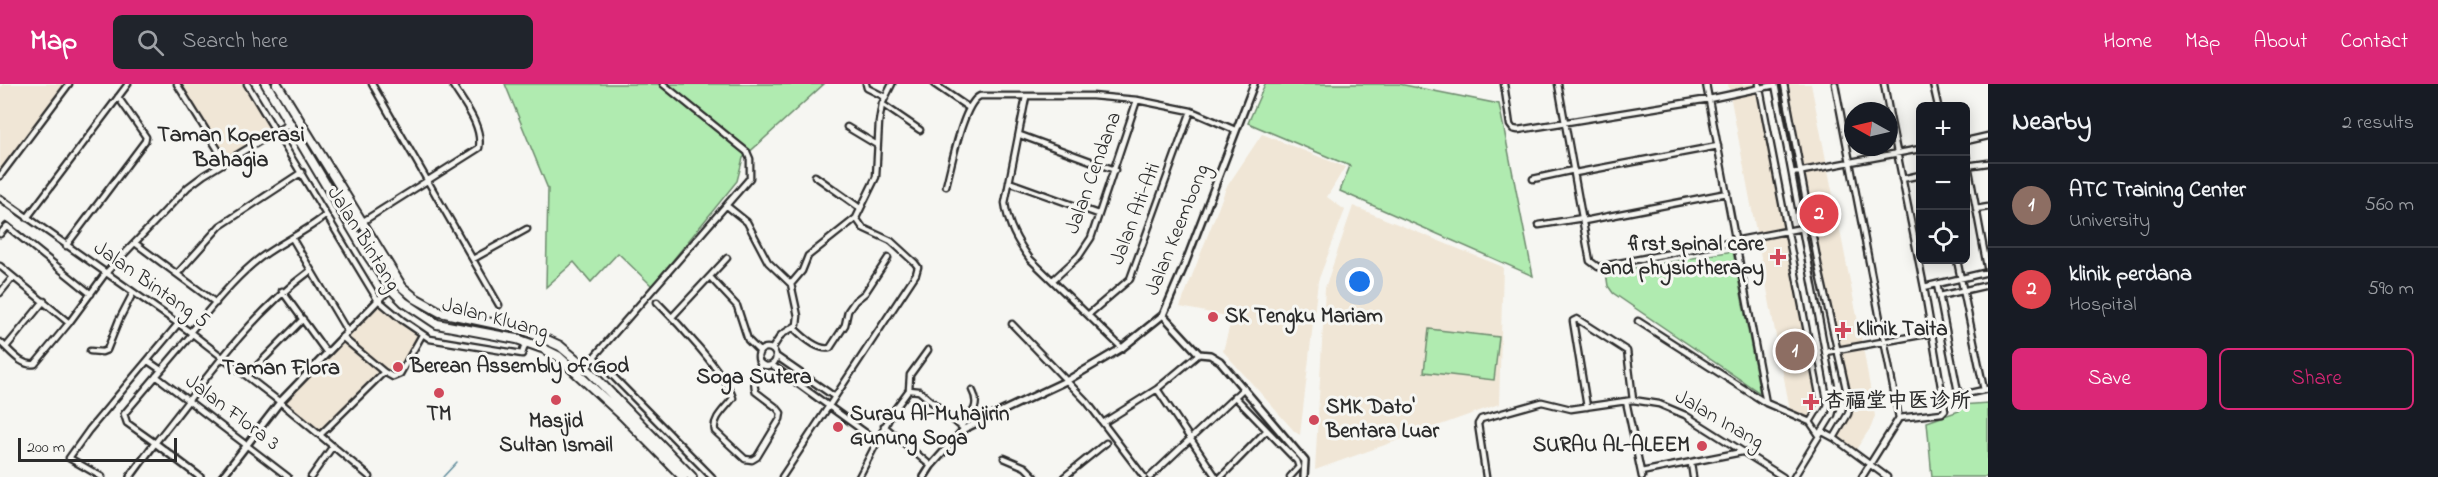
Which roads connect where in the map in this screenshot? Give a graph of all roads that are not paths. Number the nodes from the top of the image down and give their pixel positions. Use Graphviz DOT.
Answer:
graph roads {
  1 [pos="69,84"];
  2 [pos="128,84"];
  3 [pos="177,84"];
  4 [pos="247,84"];
  5 [pos="266,84"];
  6 [pos="277,84"];
  7 [pos="372,84"];
  8 [pos="452,84"];
  9 [pos="663,84"];
  10 [pos="866,84"];
  11 [pos="892,84"];
  12 [pos="934,84"];
  13 [pos="1254,84"];
  14 [pos="1504,84"];
  15 [pos="1558,84"];
  16 [pos="1706,84"];
  17 [pos="1784,84"];
  18 [pos="1835,84"];
  19 [pos="1884,84"];
  20 [pos="1933,84"];
  21 [pos="1775,85"];
  22 [pos="1759,86"];
  23 [pos="118,97"];
  24 [pos="885,97"];
  25 [pos="1026,97"];
  26 [pos="1709,99"];
  27 [pos="1137,100"];
  28 [pos="1887,102"];
  29 [pos="1937,102"];
  30 [pos="882,104"];
  31 [pos="969,108"];
  32 [pos="1191,111"];
  33 [pos="1565,122"];
  34 [pos="290,123"];
  35 [pos="847,127"];
  36 [pos="920,130"];
  37 [pos="1235,130"];
  38 [pos="277,132"];
  39 [pos="1020,135"];
  40 [pos="1988,136"];
  41 [pos="1970,140"];
  42 [pos="877,145"];
  43 [pos="1718,146"];
  44 [pos="1916,150"];
  45 [pos="1898,153"];
  46 [pos="1881,156"];
  47 [pos="1898,156"];
  48 [pos="225,161"];
  49 [pos="1849,162"];
  50 [pos="1988,163"];
  51 [pos="1970,165"];
  52 [pos="1115,170"];
  53 [pos="1801,171"];
  54 [pos="302,172"];
  55 [pos="1575,172"];
  56 [pos="1792,173"];
  57 [pos="1916,175"];
  58 [pos="0,176"];
  59 [pos="815,176"];
  60 [pos="1533,179"];
  61 [pos="1902,179"];
  62 [pos="1970,179"];
  63 [pos="427,181"];
  64 [pos="1009,182"];
  65 [pos="946,186"];
  66 [pos="1727,193"];
  67 [pos="0,198"];
  68 [pos="728,206"];
  69 [pos="1988,207"];
  70 [pos="860,208"];
  71 [pos="1976,208"];
  72 [pos="1098,214"];
  73 [pos="326,215"];
  74 [pos="27,218"];
  75 [pos="856,218"];
  76 [pos="1583,220"];
  77 [pos="362,222"];
  78 [pos="1539,225"];
  79 [pos="1802,228"];
  80 [pos="528,229"];
  81 [pos="1788,231"];
  82 [pos="0,234"];
  83 [pos="292,238"];
  84 [pos="1736,241"];
  85 [pos="135,243"];
  86 [pos="66,246"];
  87 [pos="1986,251"];
  88 [pos="727,258"];
  89 [pos="888,258"];
  90 [pos="473,259"];
  91 [pos="1958,264"];
  92 [pos="0,266"];
  93 [pos="310,271"];
  94 [pos="1988,272"];
  95 [pos="105,274"];
  96 [pos="177,274"];
  97 [pos="13,277"];
  98 [pos="710,277"];
  99 [pos="1961,278"];
  100 [pos="1053,280"];
  101 [pos="791,284"];
  102 [pos="1937,284"];
  103 [pos="1988,285"];
  104 [pos="1924,287"];
  105 [pos="390,288"];
  106 [pos="282,291"];
  107 [pos="1963,291"];
  108 [pos="0,293"];
  109 [pos="133,293"];
  110 [pos="92,294"];
  111 [pos="1940,296"];
  112 [pos="377,299"];
  113 [pos="44,301"];
  114 [pos="657,302"];
  115 [pos="216,303"];
  116 [pos="499,305"];
  117 [pos="1089,314"];
  118 [pos="1163,315"];
  119 [pos="672,317"];
  120 [pos="303,319"];
  121 [pos="1638,321"];
  122 [pos="69,323"];
  123 [pos="178,324"];
  124 [pos="1012,324"];
  125 [pos="794,328"];
  126 [pos="347,331"];
  127 [pos="191,333"];
  128 [pos="1932,333"];
  129 [pos="422,335"];
  130 [pos="342,337"];
  131 [pos="1885,341"];
  132 [pos="0,342"];
  133 [pos="526,342"];
  134 [pos="6,347"];
  135 [pos="1122,348"];
  136 [pos="772,349"];
  137 [pos="928,350"];
  138 [pos="1837,350"];
  139 [pos="90,351"];
  140 [pos="759,351"];
  141 [pos="1826,351"];
  142 [pos="327,352"];
  143 [pos="1199,354"];
  144 [pos="776,356"];
  145 [pos="594,357"];
  146 [pos="223,358"];
  147 [pos="148,361"];
  148 [pos="761,364"];
  149 [pos="772,365"];
  150 [pos="585,367"];
  151 [pos="161,370"];
  152 [pos="384,372"];
  153 [pos="579,374"];
  154 [pos="156,376"];
  155 [pos="247,376"];
  156 [pos="1068,380"];
  157 [pos="1244,388"];
  158 [pos="1156,389"];
  159 [pos="909,390"];
  160 [pos="972,390"];
  161 [pos="1986,390"];
  162 [pos="1234,396"];
  163 [pos="835,397"];
  164 [pos="189,400"];
  165 [pos="1633,400"];
  166 [pos="1626,401"];
  167 [pos="280,402"];
  168 [pos="1766,403"];
  169 [pos="829,405"];
  170 [pos="1587,407"];
  171 [pos="1899,418"];
  172 [pos="1810,422"];
  173 [pos="1103,423"];
  174 [pos="884,426"];
  175 [pos="963,428"];
  176 [pos="1266,431"];
  177 [pos="1820,433"];
  178 [pos="320,435"];
  179 [pos="1834,438"];
  180 [pos="1191,439"];
  181 [pos="877,441"];
  182 [pos="155,443"];
  183 [pos="1106,443"];
  184 [pos="247,445"];
  185 [pos="333,446"];
  186 [pos="1742,452"];
  187 [pos="1004,458"];
  188 [pos="1691,463"];
  189 [pos="669,464"];
  190 [pos="1869,465"];
  191 [pos="931,466"];
  192 [pos="1641,475"];
  193 [pos="102,477"];
  194 [pos="130,477"];
  195 [pos="200,477"];
  196 [pos="222,477"];
  197 [pos="288,477"];
  198 [pos="311,477"];
  199 [pos="370,477"];
  200 [pos="673,477"];
  201 [pos="683,477"];
  202 [pos="692,477"];
  203 [pos="712,477"];
  204 [pos="782,477"];
  205 [pos="859,477"];
  206 [pos="924,477"];
  207 [pos="1035,477"];
  208 [pos="1064,477"];
  209 [pos="1144,477"];
  210 [pos="1150,477"];
  211 [pos="1216,477"];
  212 [pos="1221,477"];
  213 [pos="1290,477"];
  214 [pos="1304,477"];
  215 [pos="1486,477"];
  216 [pos="1693,477"];
  217 [pos="1783,477"];
  218 [pos="1794,477"];
  219 [pos="1862,477"];
  220 [pos="1887,477"];
  1 -- 58 [label="street"];
  2 -- 23 [label="street"];
  3 -- 48 [label="street"];
  4 -- 38 [label="street, Jalan Bintang"];
  5 -- 34 [label="highway, Jalan Kluang"];
  6 -- 77 [label="highway, Jalan Kluang"];
  7 -- 63 [label="street"];
  8 -- 63 [label="street"];
  9 -- 68 [label="street"];
  10 -- 24 [label="street"];
  11 -- 24 [label="street"];
  12 -- 31 [label="street"];
  13 -- 37 [label="street, Jalan Keembong"];
  14 -- 33 [label="street"];
  15 -- 33 [label="street"];
  16 -- 26 [label="street"];
  17 -- 53 [label="street"];
  18 -- 49 [label="street"];
  19 -- 28 [label="street"];
  20 -- 29 [label="street"];
  21 -- 22 [label="street"];
  21 -- 56 [label="street"];
  22 -- 26 [label="street"];
  22 -- 81 [label="street"];
  23 -- 74 [label="street"];
  23 -- 86 [label="street"];
  24 -- 30 [label="street"];
  25 -- 27 [label="street"];
  25 -- 31 [label="street"];
  25 -- 39 [label="street"];
  26 -- 33 [label="street"];
  26 -- 43 [label="street"];
  27 -- 32 [label="street"];
  27 -- 52 [label="street, Jalan Cendana"];
  30 -- 36 [label="street"];
  30 -- 42 [label="street"];
  31 -- 65 [label="street"];
  32 -- 37 [label="street"];
  32 -- 117 [label="street, Jalan Ati-Ati"];
  33 -- 55 [label="street"];
  34 -- 38 [label="street"];
  34 -- 105 [label="highway, Jalan Kluang"];
  35 -- 42 [label="street"];
  37 -- 118 [label="street, Jalan Keembong"];
  38 -- 48 [label="street"];
  38 -- 54 [label="street, Jalan Bintang"];
  39 -- 52 [label="street"];
  39 -- 64 [label="street"];
  40 -- 41 [label="street"];
  42 -- 70 [label="street"];
  43 -- 55 [label="street"];
  43 -- 66 [label="street"];
  44 -- 45 [label="street"];
  46 -- 49 [label="street"];
  47 -- 61 [label="street"];
  48 -- 85 [label="street"];
  49 -- 53 [label="street"];
  49 -- 131 [label="street"];
  50 -- 51 [label="street"];
  52 -- 72 [label="street, Jalan Cendana"];
  53 -- 56 [label="street"];
  53 -- 138 [label="street"];
  54 -- 73 [label="street, Jalan Bintang"];
  54 -- 96 [label="street"];
  55 -- 60 [label="street"];
  55 -- 76 [label="street"];
  56 -- 79 [label="street"];
  57 -- 61 [label="street"];
  59 -- 70 [label="street"];
  61 -- 104 [label="street"];
  62 -- 71 [label="street"];
  63 -- 77 [label="street"];
  63 -- 90 [label="street"];
  64 -- 72 [label="street"];
  64 -- 100 [label="street"];
  66 -- 76 [label="street"];
  66 -- 84 [label="street"];
  67 -- 74 [label="street, Jalan Bintang 5"];
  68 -- 101 [label="street"];
  68 -- 145 [label="street"];
  69 -- 71 [label="street"];
  70 -- 75 [label="street"];
  71 -- 87 [label="street"];
  72 -- 100 [label="street, Jalan Cendana"];
  73 -- 83 [label="street"];
  73 -- 112 [label="street, Jalan Bintang"];
  74 -- 86 [label="street, Jalan Bintang 5"];
  75 -- 101 [label="street"];
  75 -- 163 [label="street"];
  76 -- 78 [label="street"];
  76 -- 84 [label="street"];
  77 -- 150 [label="highway, Jalan Kluang"];
  79 -- 81 [label="street"];
  79 -- 141 [label="street"];
  80 -- 90 [label="street"];
  81 -- 84 [label="street"];
  81 -- 172 [label="street"];
  82 -- 110 [label="street"];
  83 -- 93 [label="street"];
  83 -- 115 [label="street"];
  84 -- 168 [label="street"];
  85 -- 95 [label="street"];
  85 -- 96 [label="street"];
  86 -- 95 [label="street, Jalan Bintang 5"];
  87 -- 94 [label="street"];
  88 -- 98 [label="street"];
  89 -- 125 [label="street"];
  90 -- 116 [label="street"];
  91 -- 99 [label="street"];
  92 -- 97 [label="street"];
  93 -- 106 [label="street"];
  93 -- 126 [label="street"];
  94 -- 99 [label="street"];
  95 -- 109 [label="street, Jalan Bintang 5"];
  95 -- 110 [label="street"];
  96 -- 115 [label="street"];
  97 -- 108 [label="street"];
  97 -- 113 [label="street"];
  98 -- 119 [label="street"];
  98 -- 140 [label="street"];
  99 -- 102 [label="street"];
  99 -- 107 [label="street"];
  100 -- 117 [label="street"];
  101 -- 125 [label="street"];
  102 -- 104 [label="street"];
  102 -- 111 [label="street"];
  103 -- 107 [label="street"];
  104 -- 128 [label="street"];
  105 -- 112 [label="street"];
  105 -- 133 [label="highway, Jalan Kluang"];
  106 -- 120 [label="street"];
  106 -- 146 [label="street"];
  107 -- 111 [label="street"];
  107 -- 161 [label="street"];
  109 -- 123 [label="street, Jalan Bintang 5"];
  109 -- 139 [label="street"];
  110 -- 122 [label="street"];
  111 -- 161 [label="street"];
  112 -- 126 [label="street"];
  112 -- 129 [label="street, Jalan Bintang"];
  113 -- 122 [label="street"];
  113 -- 134 [label="street"];
  114 -- 119 [label="street"];
  115 -- 127 [label="street"];
  117 -- 135 [label="street"];
  118 -- 135 [label="street, Jalan Keembong"];
  118 -- 143 [label="street"];
  119 -- 148 [label="street"];
  120 -- 142 [label="street"];
  120 -- 155 [label="street"];
  121 -- 168 [label="street"];
  122 -- 134 [label="street"];
  123 -- 127 [label="street, Jalan Bintang 5"];
  123 -- 147 [label="street"];
  124 -- 156 [label="street"];
  125 -- 136 [label="street"];
  126 -- 130 [label="street"];
  127 -- 146 [label="street, Jalan Bintang 5"];
  127 -- 151 [label="street"];
  128 -- 131 [label="street"];
  128 -- 171 [label="street"];
  129 -- 133 [label="street, Jalan Bintang"];
  129 -- 152 [label="street"];
  130 -- 142 [label="street"];
  130 -- 152 [label="street"];
  131 -- 138 [label="street"];
  131 -- 171 [label="street"];
  132 -- 134 [label="street"];
  133 -- 153 [label="highway, Jalan Kluang"];
  135 -- 156 [label="street, Jalan Keembong"];
  136 -- 140 [label="street"];
  136 -- 144 [label="street"];
  137 -- 159 [label="street"];
  138 -- 141 [label="street"];
  138 -- 179 [label="street"];
  140 -- 148 [label="street"];
  141 -- 177 [label="street"];
  142 -- 167 [label="street"];
  143 -- 157 [label="street"];
  143 -- 158 [label="street"];
  144 -- 149 [label="street"];
  144 -- 163 [label="street"];
  145 -- 150 [label="street"];
  145 -- 203 [label="street"];
  146 -- 155 [label="street, Jalan Bintang 5"];
  146 -- 164 [label="street"];
  147 -- 151 [label="street"];
  147 -- 193 [label="street"];
  148 -- 149 [label="street"];
  149 -- 169 [label="street"];
  150 -- 153 [label="street"];
  150 -- 202 [label="highway, Jalan Kluang"];
  151 -- 154 [label="street"];
  152 -- 178 [label="street"];
  153 -- 189 [label="highway, Jalan Kluang"];
  154 -- 164 [label="street, Jalan Flora 3"];
  154 -- 182 [label="street"];
  155 -- 167 [label="street, Jalan Bintang 5"];
  156 -- 173 [label="street"];
  156 -- 175 [label="street, Jalan Keembong"];
  157 -- 162 [label="street"];
  157 -- 214 [label="street"];
  158 -- 173 [label="street"];
  158 -- 180 [label="street"];
  159 -- 174 [label="street"];
  159 -- 175 [label="street"];
  160 -- 175 [label="street"];
  162 -- 176 [label="street"];
  162 -- 180 [label="street"];
  163 -- 169 [label="street"];
  164 -- 182 [label="street"];
  164 -- 184 [label="street, Jalan Flora 3"];
  165 -- 166 [label="street, Jalan Inang"];
  165 -- 170 [label="street"];
  165 -- 186 [label="street, Jalan Inang"];
  166 -- 170 [label="street, Jalan Inang"];
  166 -- 192 [label="street"];
  167 -- 178 [label="street, Jalan Bintang 5"];
  167 -- 184 [label="street"];
  168 -- 172 [label="street"];
  169 -- 181 [label="street"];
  169 -- 204 [label="street"];
  170 -- 215 [label="street, Jalan Inang"];
  171 -- 190 [label="street"];
  172 -- 177 [label="street"];
  173 -- 209 [label="street"];
  174 -- 181 [label="street"];
  174 -- 191 [label="street"];
  175 -- 191 [label="street"];
  176 -- 212 [label="street"];
  176 -- 213 [label="street"];
  177 -- 179 [label="street"];
  177 -- 218 [label="street"];
  178 -- 185 [label="street, Jalan Bintang 5"];
  179 -- 190 [label="street"];
  180 -- 210 [label="street"];
  180 -- 211 [label="street"];
  181 -- 205 [label="street"];
  182 -- 194 [label="street"];
  182 -- 195 [label="street"];
  183 -- 208 [label="street"];
  184 -- 196 [label="street"];
  184 -- 197 [label="street, Jalan Flora 3"];
  185 -- 198 [label="street"];
  185 -- 199 [label="street, Jalan Bintang 5"];
  186 -- 188 [label="street"];
  186 -- 217 [label="street, Jalan Inang"];
  187 -- 207 [label="street"];
  188 -- 192 [label="street"];
  188 -- 216 [label="street"];
  189 -- 200 [label="highway"];
  189 -- 201 [label="highway, Jalan Kluang"];
  190 -- 219 [label="street"];
  190 -- 220 [label="street"];
  191 -- 206 [label="street"];
}
